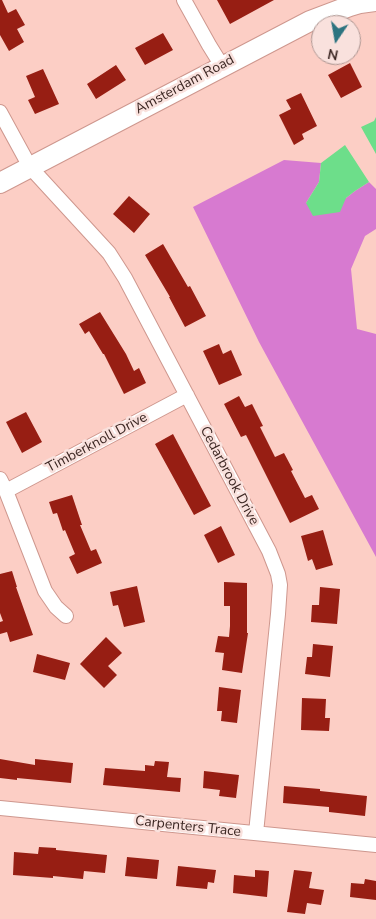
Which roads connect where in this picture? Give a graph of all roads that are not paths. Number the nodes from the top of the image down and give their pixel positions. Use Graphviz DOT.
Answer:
graph roads {
  1 [pos="184,0"];
  2 [pos="376,1"];
  3 [pos="348,3"];
  4 [pos="222,66"];
  5 [pos="0,112"];
  6 [pos="30,167"];
  7 [pos="0,183"];
  8 [pos="187,395"];
  9 [pos="3,485"];
  10 [pos="66,616"];
  11 [pos="0,808"];
  12 [pos="256,833"];
  13 [pos="376,845"];
  1 -- 4 [label="street"];
  2 -- 3 [label="main road, Amsterdam Road"];
  3 -- 4 [label="main road, Amsterdam Road"];
  4 -- 6 [label="main road, Amsterdam Road"];
  5 -- 6 [label="street, Cedarbrook Drive"];
  6 -- 7 [label="main road, Amsterdam Road"];
  6 -- 8 [label="street, Cedarbrook Drive"];
  8 -- 9 [label="street, Timberknoll Drive"];
  8 -- 12 [label="street, Cedarbrook Drive"];
  9 -- 10 [label="street"];
  11 -- 12 [label="street, Carpenters Trace"];
  12 -- 13 [label="street, Carpenters Trace"];
}
